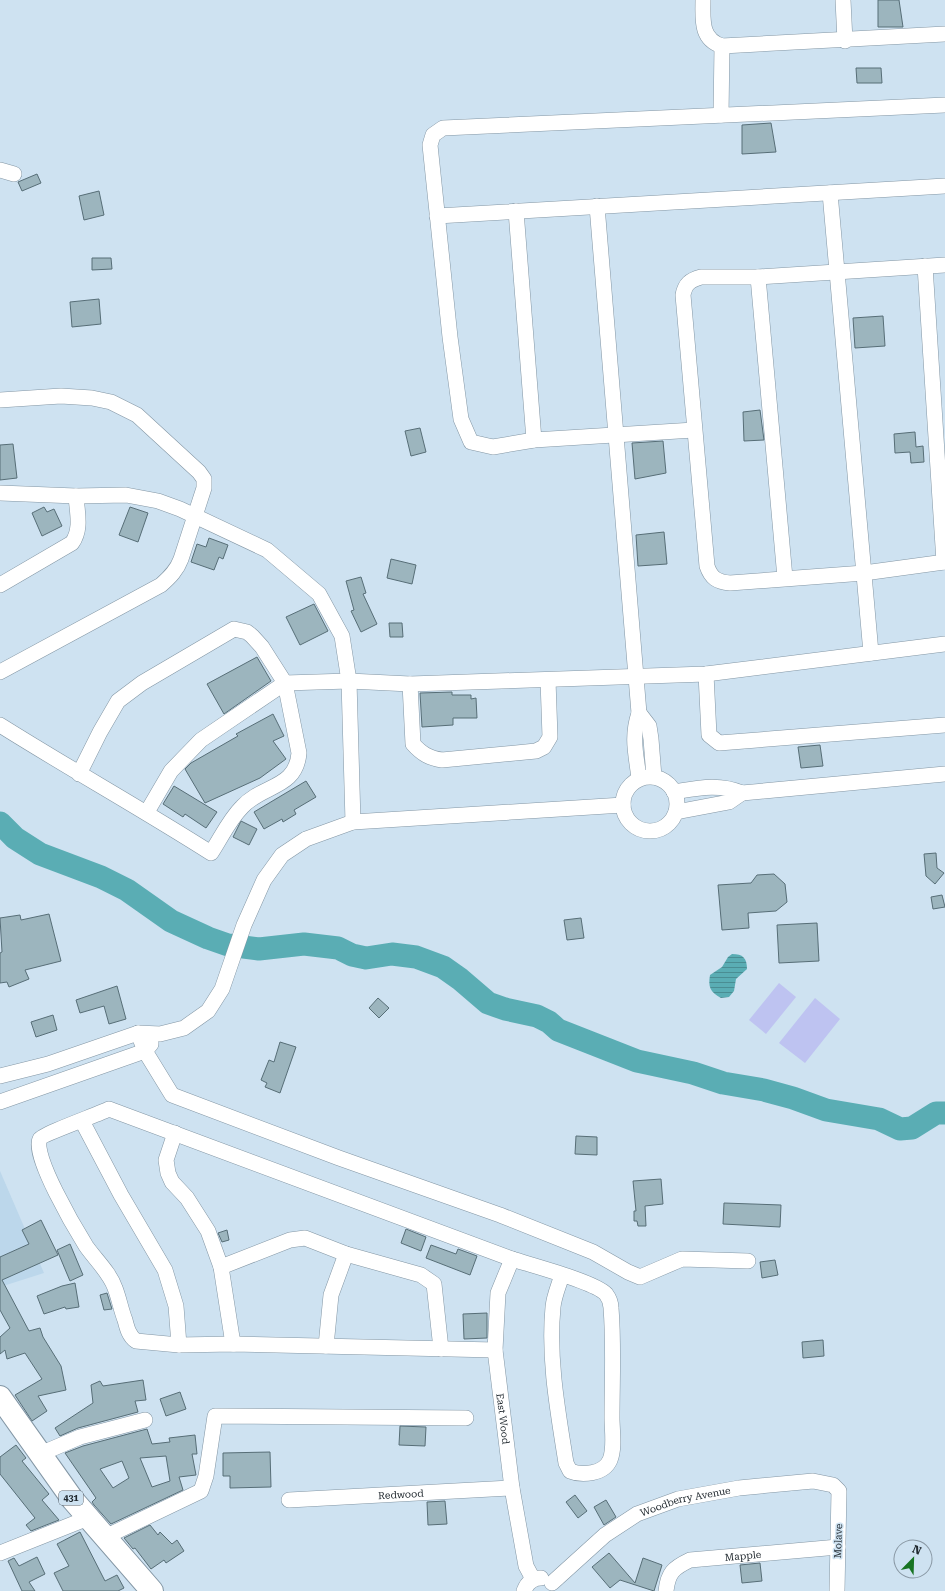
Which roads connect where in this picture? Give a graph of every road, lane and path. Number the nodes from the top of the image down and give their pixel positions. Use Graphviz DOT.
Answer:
graph roads {
  1 [pos="703,0"];
  2 [pos="843,0"];
  3 [pos="945,34"];
  4 [pos="846,41"];
  5 [pos="722,46"];
  6 [pos="945,105"];
  7 [pos="721,116"];
  8 [pos="0,170"];
  9 [pos="14,174"];
  10 [pos="945,186"];
  11 [pos="830,193"];
  12 [pos="597,206"];
  13 [pos="516,211"];
  14 [pos="437,216"];
  15 [pos="945,265"];
  16 [pos="924,266"];
  17 [pos="837,273"];
  18 [pos="758,277"];
  19 [pos="0,400"];
  20 [pos="694,430"];
  21 [pos="617,434"];
  22 [pos="534,440"];
  23 [pos="0,493"];
  24 [pos="76,496"];
  25 [pos="196,516"];
  26 [pos="945,562"];
  27 [pos="864,573"];
  28 [pos="785,578"];
  29 [pos="0,585"];
  30 [pos="945,644"];
  31 [pos="871,653"];
  32 [pos="0,672"];
  33 [pos="706,674"];
  34 [pos="636,677"];
  35 [pos="548,680"];
  36 [pos="349,681"];
  37 [pos="285,683"];
  38 [pos="410,684"];
  39 [pos="0,725"];
  40 [pos="945,725"];
  41 [pos="79,774"];
  42 [pos="945,774"];
  43 [pos="647,778"];
  44 [pos="674,792"];
  45 [pos="742,793"];
  46 [pos="623,805"];
  47 [pos="147,812"];
  48 [pos="676,812"];
  49 [pos="353,822"];
  50 [pos="138,1033"];
  51 [pos="160,1034"];
  52 [pos="145,1051"];
  53 [pos="16,1072"];
  54 [pos="0,1076"];
  55 [pos="24,1094"];
  56 [pos="0,1102"];
  57 [pos="82,1121"];
  58 [pos="175,1133"];
  59 [pos="346,1254"];
  60 [pos="512,1259"];
  61 [pos="748,1261"];
  62 [pos="221,1267"];
  63 [pos="562,1274"];
  64 [pos="233,1344"];
  65 [pos="179,1345"];
  66 [pos="326,1346"];
  67 [pos="441,1349"];
  68 [pos="495,1350"];
  69 [pos="0,1396"];
  70 [pos="466,1418"];
  71 [pos="145,1420"];
  72 [pos="40,1454"];
  73 [pos="512,1488"];
  74 [pos="839,1491"];
  75 [pos="289,1500"];
  76 [pos="88,1518"];
  77 [pos="105,1537"];
  78 [pos="838,1547"];
  79 [pos="0,1553"];
  80 [pos="528,1585"];
  81 [pos="554,1587"];
  82 [pos="152,1591"];
  83 [pos="666,1591"];
  84 [pos="837,1591"];
  1 -- 5 [label="street"];
  2 -- 4 [label="street"];
  3 -- 4 [label="street"];
  4 -- 5 [label="street"];
  5 -- 7 [label="street"];
  6 -- 7 [label="street"];
  7 -- 14 [label="street"];
  8 -- 9 [label="street"];
  10 -- 11 [label="street"];
  11 -- 12 [label="street"];
  11 -- 17 [label="street"];
  12 -- 13 [label="street"];
  12 -- 21 [label="street"];
  13 -- 14 [label="street"];
  13 -- 22 [label="street"];
  14 -- 22 [label="street"];
  15 -- 16 [label="street"];
  16 -- 17 [label="street"];
  16 -- 26 [label="street"];
  17 -- 18 [label="street"];
  17 -- 27 [label="street"];
  18 -- 20 [label="street"];
  18 -- 28 [label="street"];
  19 -- 25 [label="street"];
  20 -- 21 [label="street"];
  20 -- 28 [label="street"];
  21 -- 22 [label="street"];
  21 -- 34 [label="street"];
  23 -- 24 [label="street"];
  24 -- 25 [label="street"];
  24 -- 29 [label="street"];
  25 -- 32 [label="street"];
  25 -- 36 [label="street"];
  26 -- 27 [label="street"];
  27 -- 28 [label="street"];
  27 -- 31 [label="street"];
  30 -- 31 [label="street"];
  31 -- 33 [label="street"];
  33 -- 34 [label="street"];
  33 -- 40 [label="street"];
  34 -- 35 [label="street"];
  34 -- 43 [label="street"];
  35 -- 38 [label="street"];
  35 -- 38 [label="street"];
  36 -- 37 [label="street"];
  36 -- 38 [label="street"];
  36 -- 49 [label="street"];
  37 -- 41 [label="street"];
  37 -- 47 [label="street"];
  37 -- 47 [label="street"];
  39 -- 41 [label="street"];
  41 -- 47 [label="street"];
  42 -- 45 [label="street"];
  43 -- 44 [label="street"];
  43 -- 46 [label="street"];
  44 -- 45 [label="street"];
  44 -- 48 [label="street"];
  45 -- 48 [label="street"];
  46 -- 48 [label="street"];
  46 -- 49 [label="street"];
  49 -- 51 [label="street"];
  50 -- 51 [label="street"];
  50 -- 52 [label="street"];
  50 -- 53 [label="street"];
  51 -- 52 [label="street"];
  52 -- 55 [label="street"];
  52 -- 61 [label="street"];
  53 -- 54 [label="street"];
  53 -- 55 [label="street"];
  55 -- 56 [label="street"];
  57 -- 58 [label="street"];
  57 -- 65 [label="street"];
  57 -- 65 [label="street"];
  58 -- 60 [label="street"];
  58 -- 62 [label="street"];
  59 -- 62 [label="street"];
  59 -- 66 [label="street"];
  59 -- 67 [label="street"];
  60 -- 63 [label="street"];
  60 -- 68 [label="street, East Wood"];
  62 -- 64 [label="street"];
  63 -- 63 [label="street"];
  64 -- 65 [label="street"];
  64 -- 66 [label="street"];
  66 -- 67 [label="street"];
  67 -- 68 [label="street"];
  68 -- 73 [label="street, East Wood"];
  69 -- 72 [label="main road, 431"];
  70 -- 77 [label="street"];
  71 -- 72 [label="street"];
  72 -- 76 [label="main road, 431"];
  73 -- 75 [label="street, Redwood"];
  73 -- 80 [label="street, East Wood"];
  74 -- 78 [label="street, Molave"];
  74 -- 81 [label="street, Woodberry Avenue"];
  76 -- 77 [label="main road, 431"];
  76 -- 79 [label="street"];
  77 -- 82 [label="main road, 431"];
  78 -- 83 [label="street, Mapple"];
  78 -- 84 [label="street, Molave"];
  80 -- 81 [label="street"];
}
